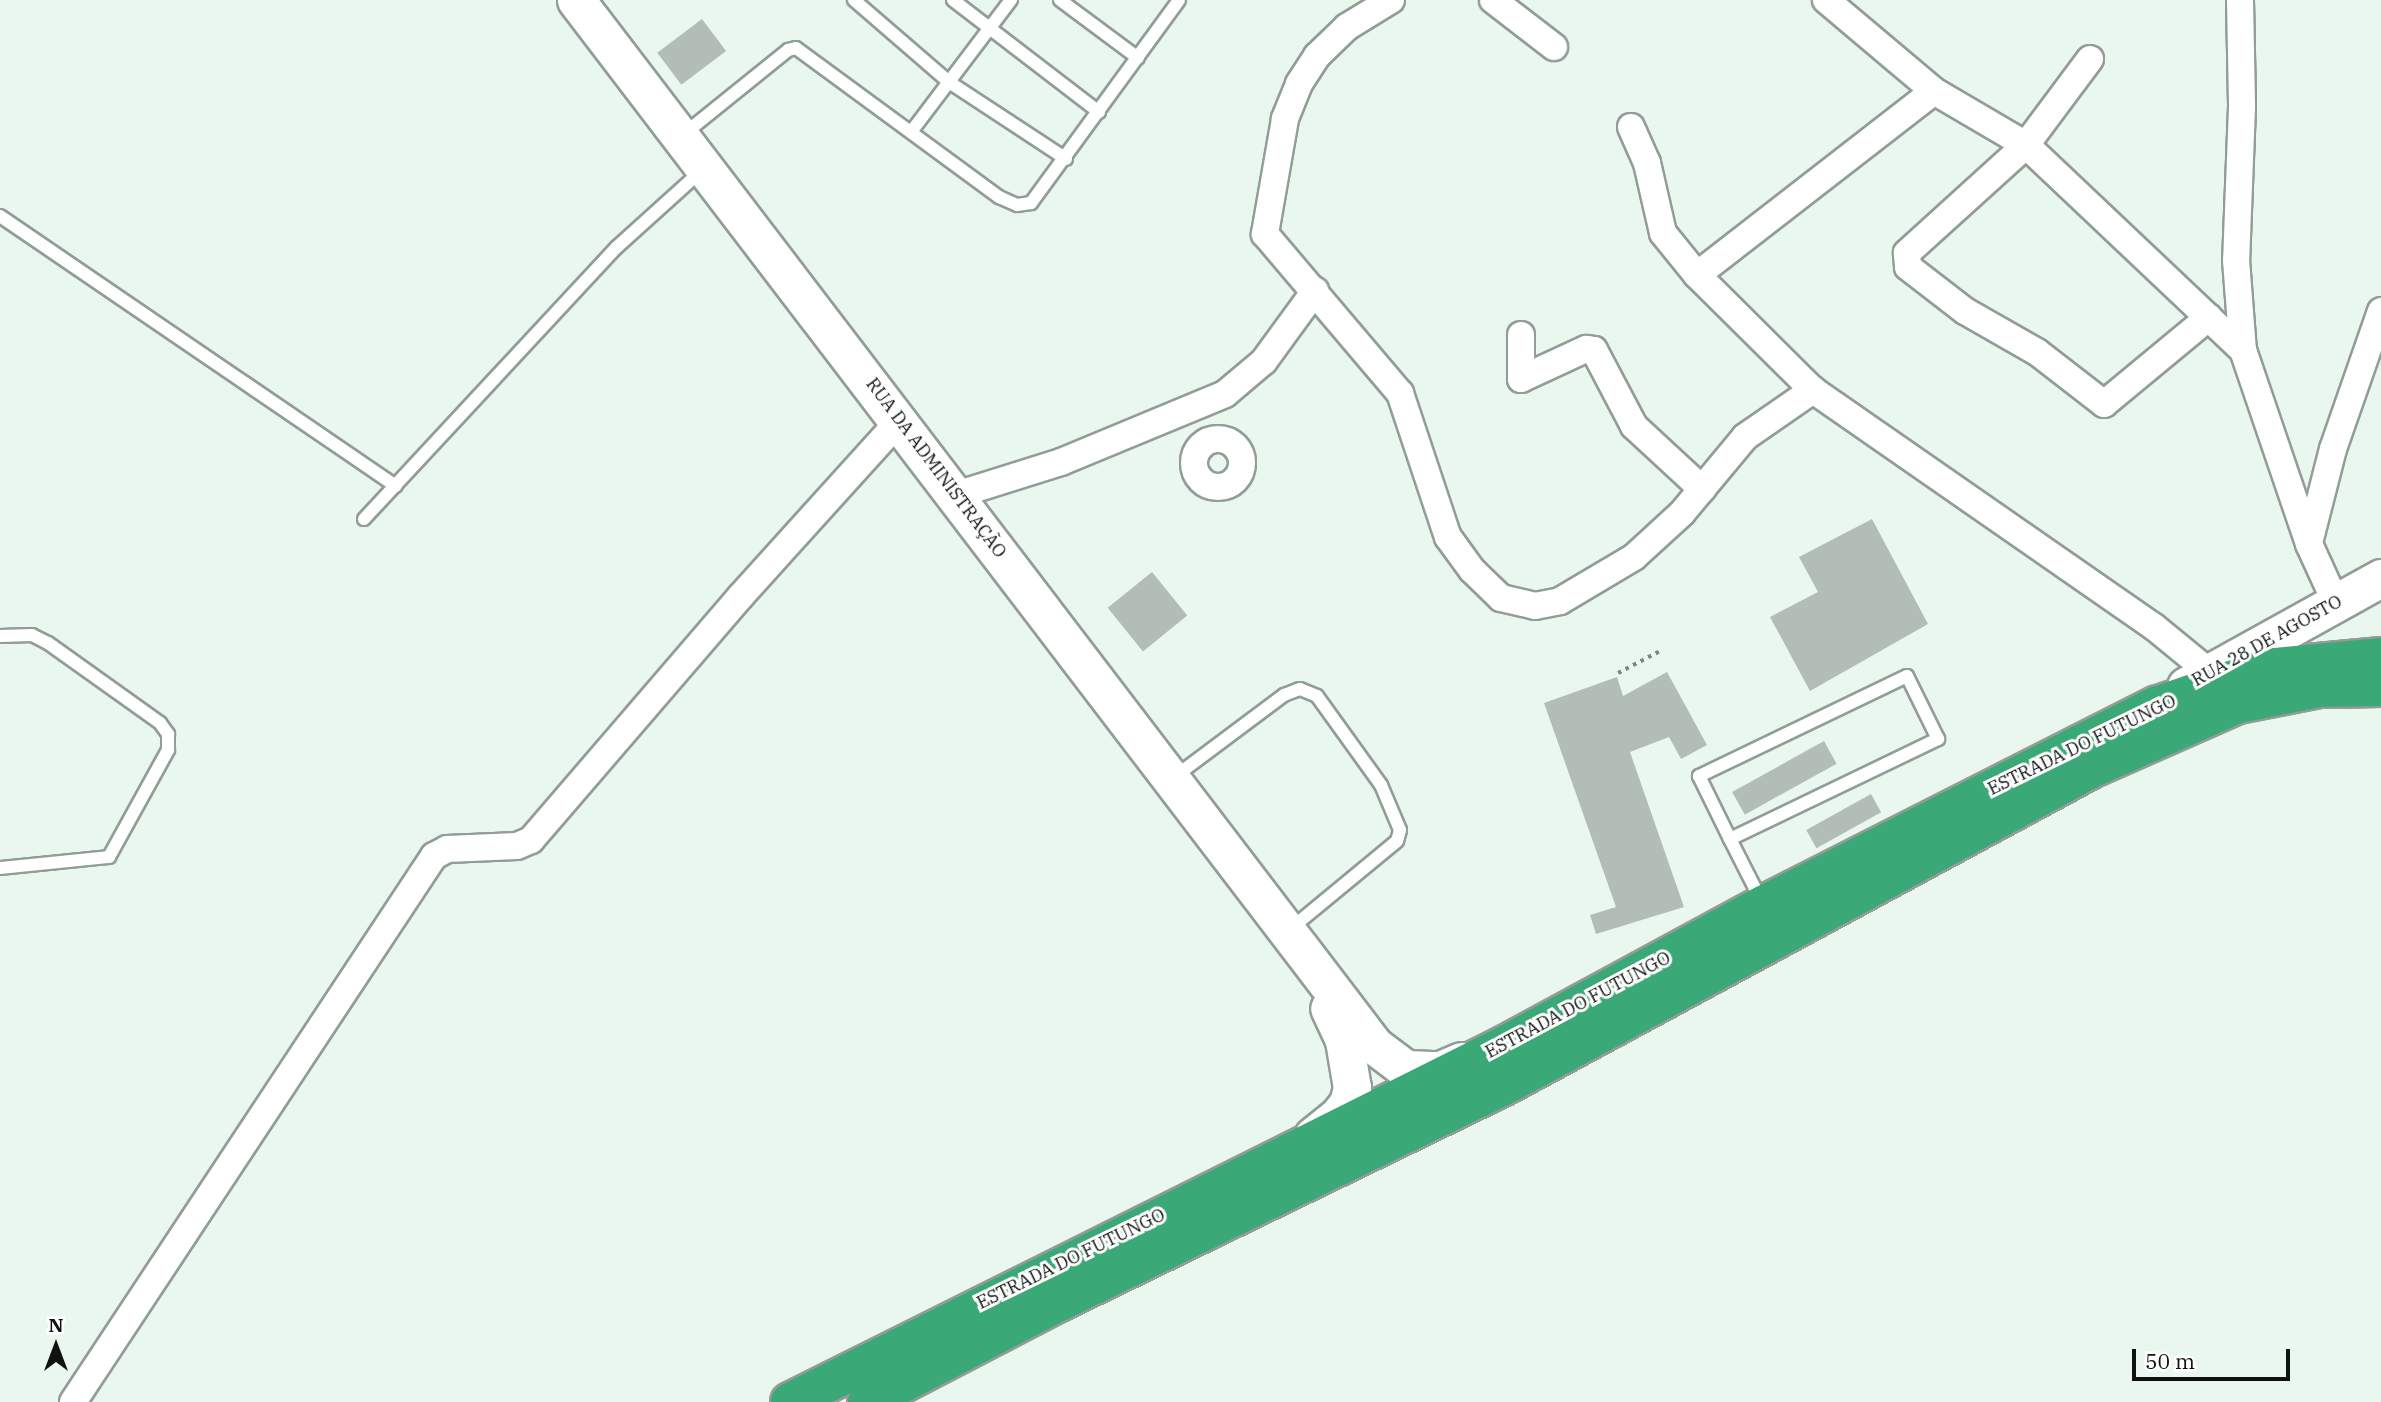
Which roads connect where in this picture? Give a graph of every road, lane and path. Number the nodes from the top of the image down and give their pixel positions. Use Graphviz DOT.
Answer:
graph roads {
  1 [pos="576,0"];
  2 [pos="854,0"];
  3 [pos="953,0"];
  4 [pos="1011,0"];
  5 [pos="1060,0"];
  6 [pos="1391,0"];
  7 [pos="1493,0"];
  8 [pos="1826,0"];
  9 [pos="2239,0"];
  10 [pos="1173,2"];
  11 [pos="990,28"];
  12 [pos="1554,47"];
  13 [pos="1138,58"];
  14 [pos="2090,59"];
  15 [pos="949,82"];
  16 [pos="1934,91"];
  17 [pos="1099,112"];
  18 [pos="1631,127"];
  19 [pos="911,132"];
  20 [pos="681,137"];
  21 [pos="2026,145"];
  22 [pos="1066,159"];
  23 [pos="706,167"];
  24 [pos="0,216"];
  25 [pos="1697,275"];
  26 [pos="1315,291"];
  27 [pos="2381,311"];
  28 [pos="2209,317"];
  29 [pos="1521,335"];
  30 [pos="2243,350"];
  31 [pos="1813,390"];
  32 [pos="1191,409"];
  33 [pos="900,420"];
  34 [pos="1207,442"];
  35 [pos="396,486"];
  36 [pos="1702,489"];
  37 [pos="956,495"];
  38 [pos="363,519"];
  39 [pos="2309,544"];
  40 [pos="2381,578"];
  41 [pos="2336,603"];
  42 [pos="0,636"];
  43 [pos="1662,650"];
  44 [pos="2381,657"];
  45 [pos="2208,671"];
  46 [pos="1618,673"];
  47 [pos="2381,687"];
  48 [pos="2155,706"];
  49 [pos="1172,778"];
  50 [pos="1730,839"];
  51 [pos="0,868"];
  52 [pos="1763,905"];
  53 [pos="1291,934"];
  54 [pos="1505,1045"];
  55 [pos="1298,1147"];
  56 [pos="73,1402"];
  57 [pos="790,1402"];
  58 [pos="867,1402"];
  1 -- 20 [label="street, RUA DA ADMINISTRAÇÃO"];
  2 -- 15 [label="lane"];
  3 -- 11 [label="lane"];
  4 -- 11 [label="lane"];
  5 -- 13 [label="lane"];
  6 -- 26 [label="street"];
  7 -- 12 [label="street"];
  8 -- 16 [label="street"];
  9 -- 30 [label="street"];
  10 -- 13 [label="lane"];
  11 -- 15 [label="lane"];
  11 -- 17 [label="lane"];
  13 -- 17 [label="lane"];
  14 -- 21 [label="street"];
  15 -- 19 [label="lane"];
  15 -- 22 [label="lane"];
  16 -- 21 [label="street"];
  16 -- 25 [label="street"];
  17 -- 22 [label="lane"];
  18 -- 25 [label="street"];
  19 -- 20 [label="lane"];
  19 -- 22 [label="lane"];
  20 -- 23 [label="street, RUA DA ADMINISTRAÇÃO"];
  21 -- 28 [label="street"];
  21 -- 28 [label="street"];
  23 -- 33 [label="street, RUA DA ADMINISTRAÇÃO"];
  23 -- 35 [label="lane"];
  24 -- 35 [label="lane"];
  25 -- 31 [label="street"];
  26 -- 32 [label="street"];
  26 -- 36 [label="street"];
  27 -- 39 [label="street"];
  28 -- 30 [label="street"];
  29 -- 36 [label="street"];
  30 -- 39 [label="street"];
  31 -- 36 [label="street"];
  31 -- 45 [label="street"];
  32 -- 34 [label="street"];
  32 -- 37 [label="street"];
  33 -- 37 [label="street, RUA DA ADMINISTRAÇÃO"];
  33 -- 56 [label="street"];
  35 -- 38 [label="lane"];
  37 -- 49 [label="street, RUA DA ADMINISTRAÇÃO"];
  39 -- 41 [label="street"];
  40 -- 41 [label="street, RUA 28 DE AGOSTO"];
  41 -- 45 [label="street, RUA 28 DE AGOSTO"];
  42 -- 51 [label="lane"];
  43 -- 46 [label="path"];
  44 -- 48 [label="highway, ESTRADA DO FUTUNGO"];
  45 -- 48 [label="street, RUA 28 DE AGOSTO"];
  47 -- 58 [label="highway, ESTRADA DO FUTUNGO"];
  48 -- 52 [label="highway, ESTRADA DO FUTUNGO"];
  49 -- 53 [label="street, RUA DA ADMINISTRAÇÃO"];
  49 -- 53 [label="lane"];
  50 -- 50 [label="lane"];
  50 -- 52 [label="lane"];
  52 -- 54 [label="highway, ESTRADA DO FUTUNGO"];
  53 -- 54 [label="street"];
  53 -- 55 [label="street"];
  54 -- 55 [label="highway, ESTRADA DO FUTUNGO"];
  55 -- 57 [label="highway, ESTRADA DO FUTUNGO"];
}
